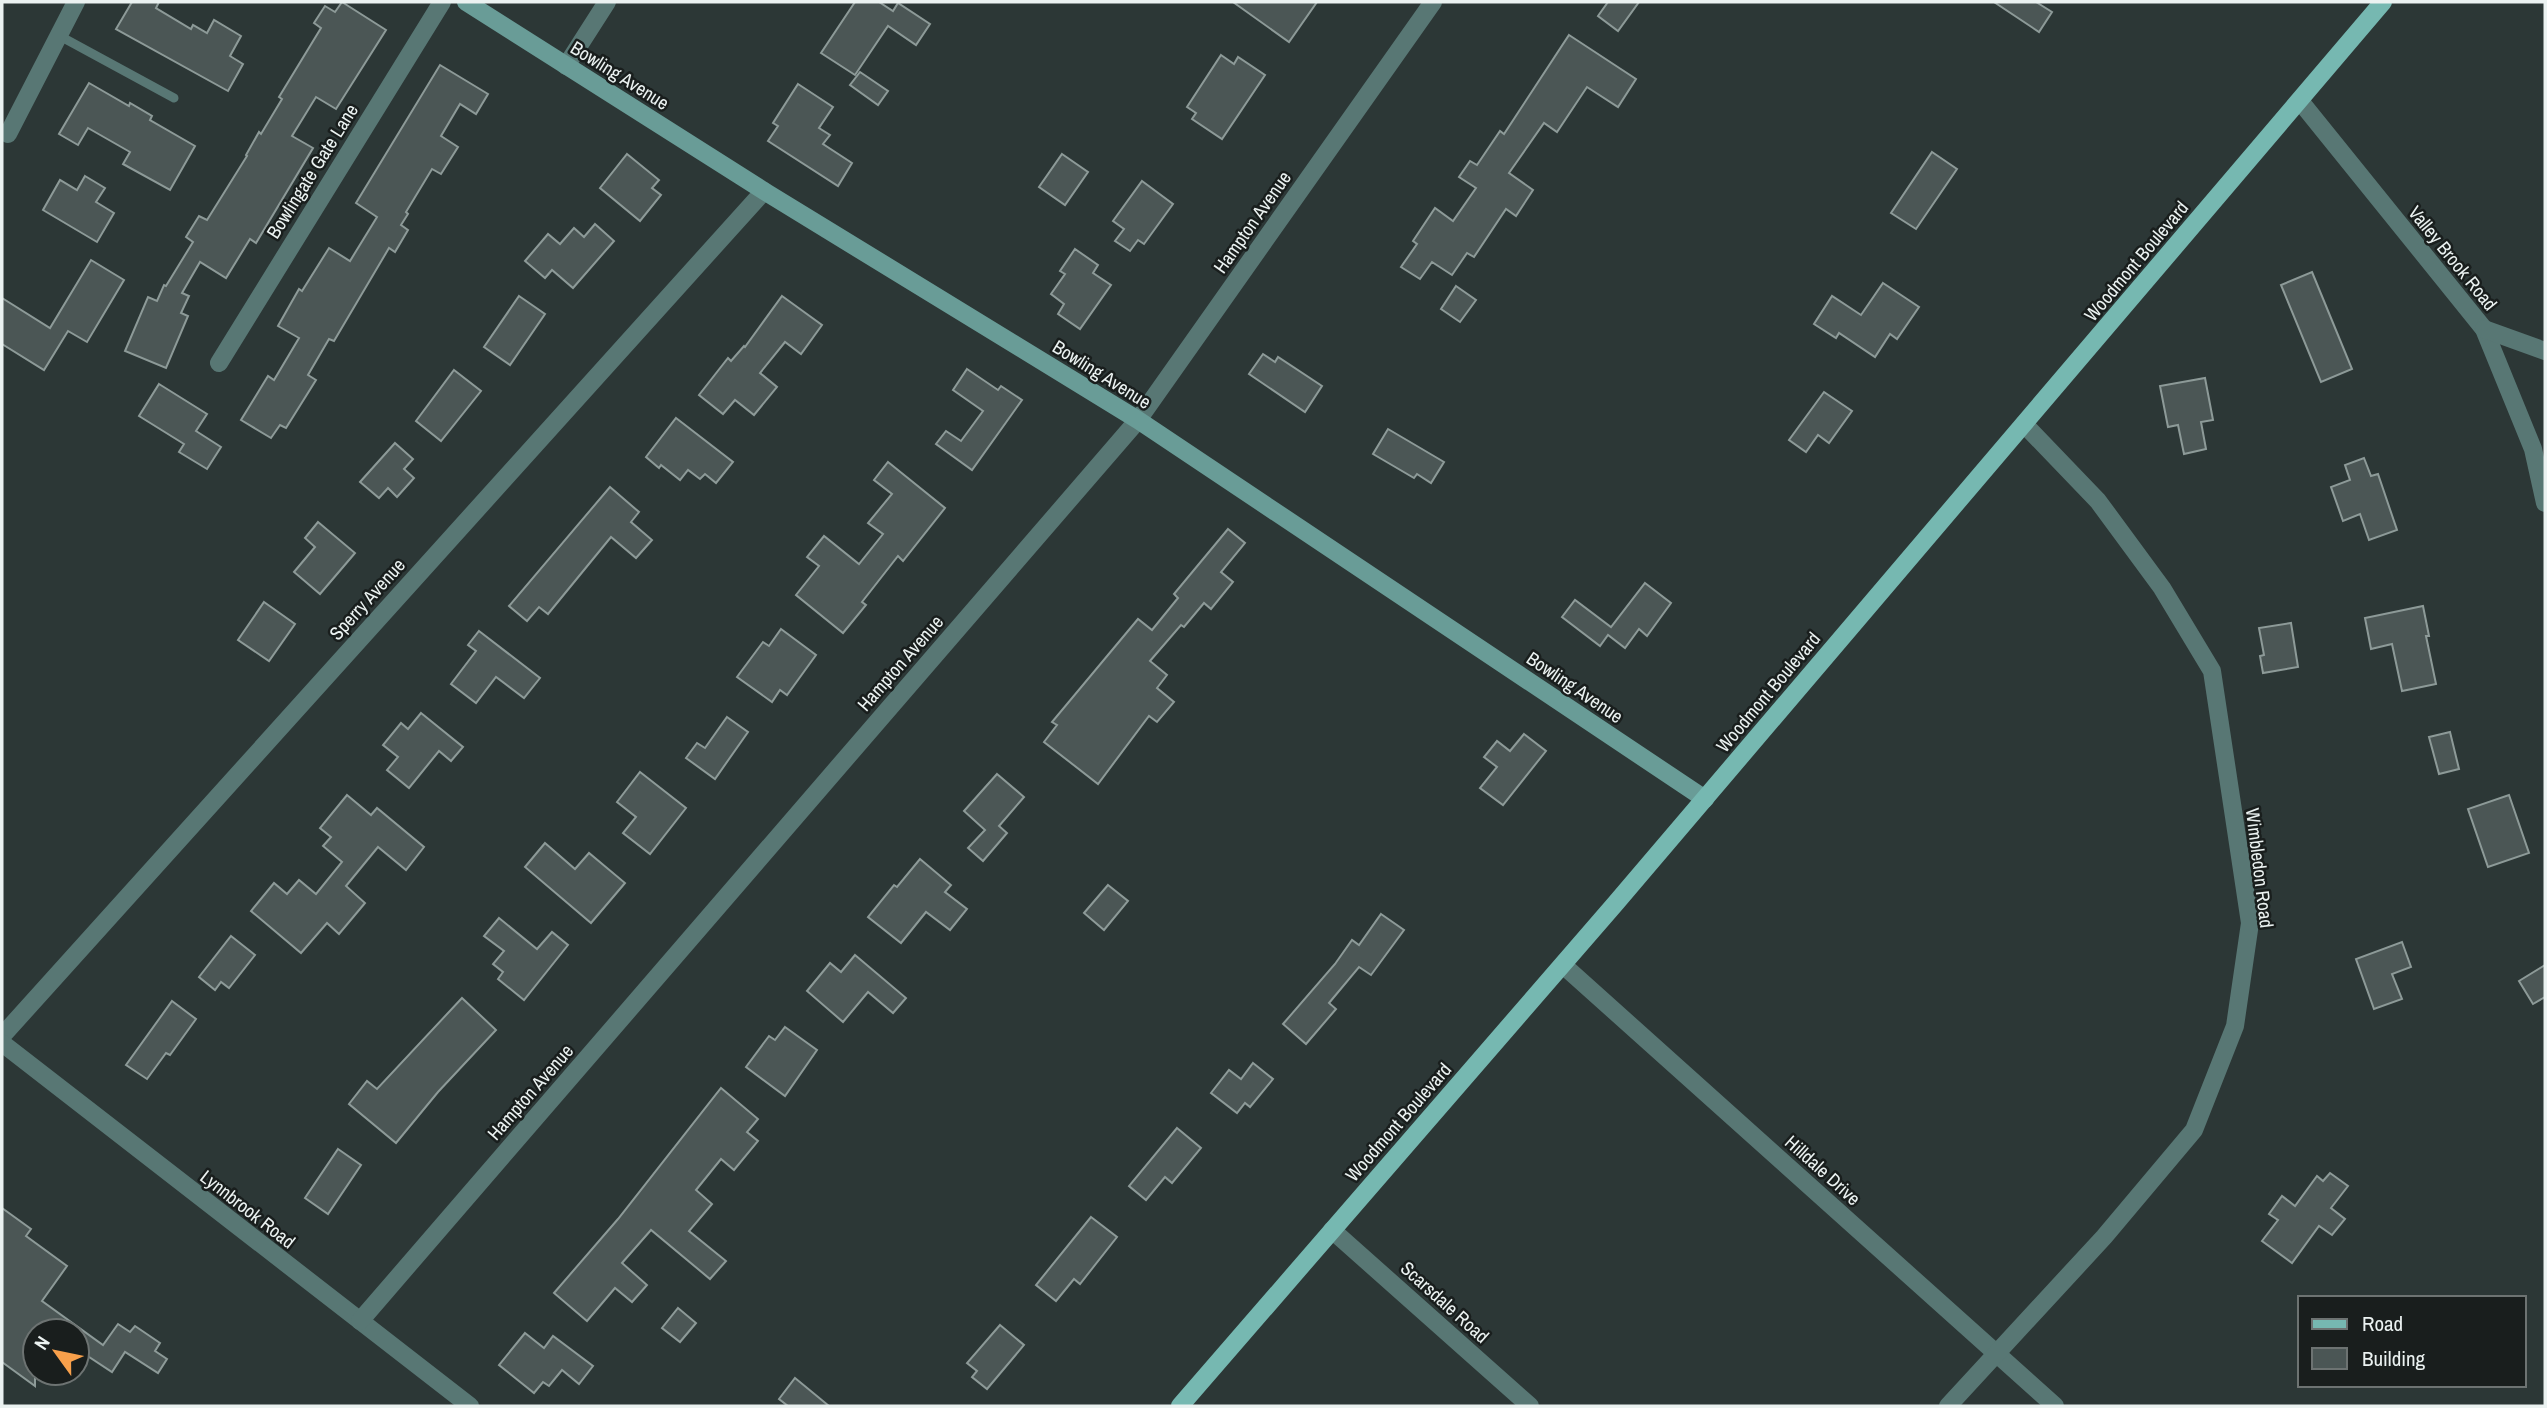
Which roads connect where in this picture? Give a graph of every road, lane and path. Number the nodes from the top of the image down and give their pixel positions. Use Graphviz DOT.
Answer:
graph roads {
  1 [pos="76,2"];
  2 [pos="442,2"];
  3 [pos="466,2"];
  4 [pos="607,2"];
  5 [pos="1433,2"];
  6 [pos="2383,2"];
  7 [pos="58,36"];
  8 [pos="565,66"];
  9 [pos="174,99"];
  10 [pos="2300,101"];
  11 [pos="8,134"];
  12 [pos="764,191"];
  13 [pos="2484,329"];
  14 [pos="2545,351"];
  15 [pos="219,363"];
  16 [pos="1138,421"];
  17 [pos="2024,424"];
  18 [pos="2545,503"];
  19 [pos="1705,799"];
  20 [pos="1563,965"];
  21 [pos="2,1036"];
  22 [pos="2,1043"];
  23 [pos="1332,1230"];
  24 [pos="360,1321"];
  25 [pos="1996,1352"];
  26 [pos="470,1406"];
  27 [pos="1180,1406"];
  28 [pos="1530,1406"];
  29 [pos="1948,1406"];
  30 [pos="2055,1406"];
  1 -- 7 [label="street"];
  2 -- 15 [label="street, Bowlingate Gate Lane"];
  3 -- 8 [label="street, Bowling Avenue"];
  4 -- 8 [label="street"];
  5 -- 16 [label="street, Hampton Avenue"];
  6 -- 10 [label="main road, Woodmont Boulevard"];
  7 -- 9 [label="lane"];
  7 -- 11 [label="street"];
  8 -- 12 [label="street, Bowling Avenue"];
  10 -- 13 [label="street, Valley Brook Road"];
  10 -- 17 [label="main road, Woodmont Boulevard"];
  12 -- 16 [label="street, Bowling Avenue"];
  12 -- 21 [label="street, Sperry Avenue"];
  13 -- 14 [label="street"];
  13 -- 18 [label="street, Valley Brook Road"];
  16 -- 19 [label="street, Bowling Avenue"];
  16 -- 24 [label="street, Hampton Avenue"];
  17 -- 19 [label="main road, Woodmont Boulevard"];
  17 -- 25 [label="street, Wimbledon Road"];
  19 -- 20 [label="main road, Woodmont Boulevard"];
  20 -- 23 [label="main road, Woodmont Boulevard"];
  20 -- 25 [label="street, Hilldale Drive"];
  22 -- 24 [label="street, Lynnbrook Road"];
  23 -- 27 [label="main road, Woodmont Boulevard"];
  23 -- 28 [label="street, Scarsdale Road"];
  24 -- 26 [label="street, Lynnbrook Road"];
  25 -- 29 [label="street, Wimbledon Road"];
  25 -- 30 [label="street, Hilldale Drive"];
}
